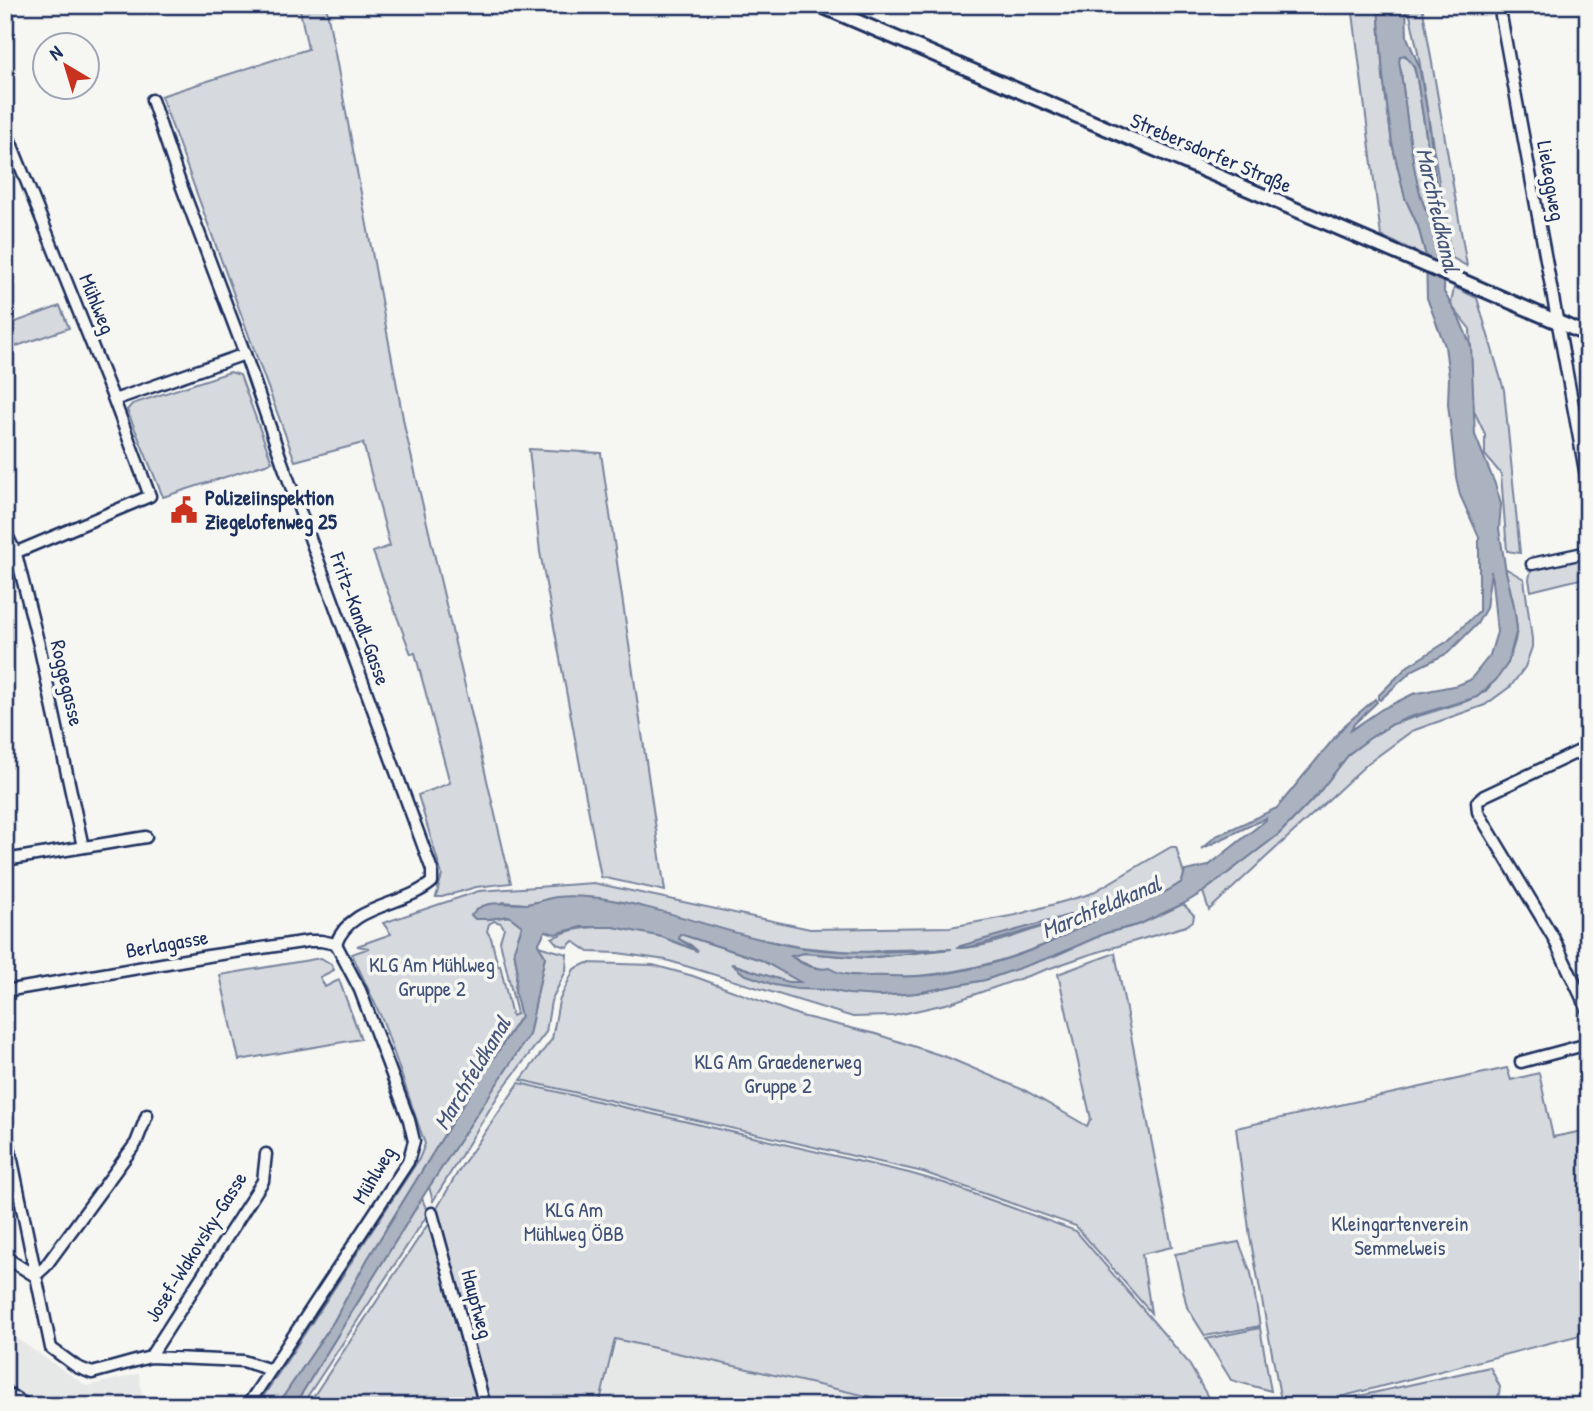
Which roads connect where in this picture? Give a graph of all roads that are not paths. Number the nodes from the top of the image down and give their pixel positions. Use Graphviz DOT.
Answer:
graph roads {
  1 [pos="819,5"];
  2 [pos="1499,5"];
  3 [pos="152,100"];
  4 [pos="5,128"];
  5 [pos="10,150"];
  6 [pos="1557,322"];
  7 [pos="1588,335"];
  8 [pos="245,354"];
  9 [pos="114,400"];
  10 [pos="1588,486"];
  11 [pos="5,531"];
  12 [pos="1588,552"];
  13 [pos="10,556"];
  14 [pos="1532,564"];
  15 [pos="1588,747"];
  16 [pos="146,837"];
  17 [pos="83,847"];
  18 [pos="5,860"];
  19 [pos="336,944"];
  20 [pos="5,991"];
  21 [pos="1588,1011"];
  22 [pos="1588,1044"];
  23 [pos="1521,1062"];
  24 [pos="147,1115"];
  25 [pos="7,1136"];
  26 [pos="266,1154"];
  27 [pos="432,1213"];
  28 [pos="5,1257"];
  29 [pos="35,1276"];
  30 [pos="150,1357"];
  31 [pos="271,1370"];
  32 [pos="5,1395"];
  33 [pos="22,1406"];
  34 [pos="247,1406"];
  35 [pos="485,1406"];
  1 -- 6 [label="street, Strebersdorfer Straße"];
  2 -- 6 [label="street, Lieleggweg"];
  3 -- 8 [label="street, Fritz-Kandl-Gasse"];
  4 -- 5 [label="street, Mühlweg"];
  5 -- 9 [label="street, Mühlweg"];
  6 -- 7 [label="street, Strebersdorfer Straße"];
  6 -- 10 [label="street, Lieleggweg"];
  8 -- 9 [label="street"];
  8 -- 19 [label="street, Fritz-Kandl-Gasse"];
  9 -- 13 [label="street, Mühlweg"];
  11 -- 13 [label="street, Roggegasse"];
  12 -- 14 [label="street"];
  13 -- 17 [label="street, Roggegasse"];
  15 -- 21 [label="street"];
  16 -- 17 [label="street"];
  17 -- 18 [label="street"];
  19 -- 20 [label="street, Berlagasse"];
  19 -- 31 [label="street, Mühlweg"];
  22 -- 23 [label="street"];
  24 -- 29 [label="street"];
  25 -- 29 [label="street"];
  26 -- 30 [label="street, Josef-Wakovsky-Gasse"];
  27 -- 35 [label="street, Hauptweg"];
  28 -- 29 [label="street"];
  29 -- 30 [label="street"];
  30 -- 31 [label="street"];
  31 -- 34 [label="street, Mühlweg"];
  32 -- 33 [label="main road"];
}
